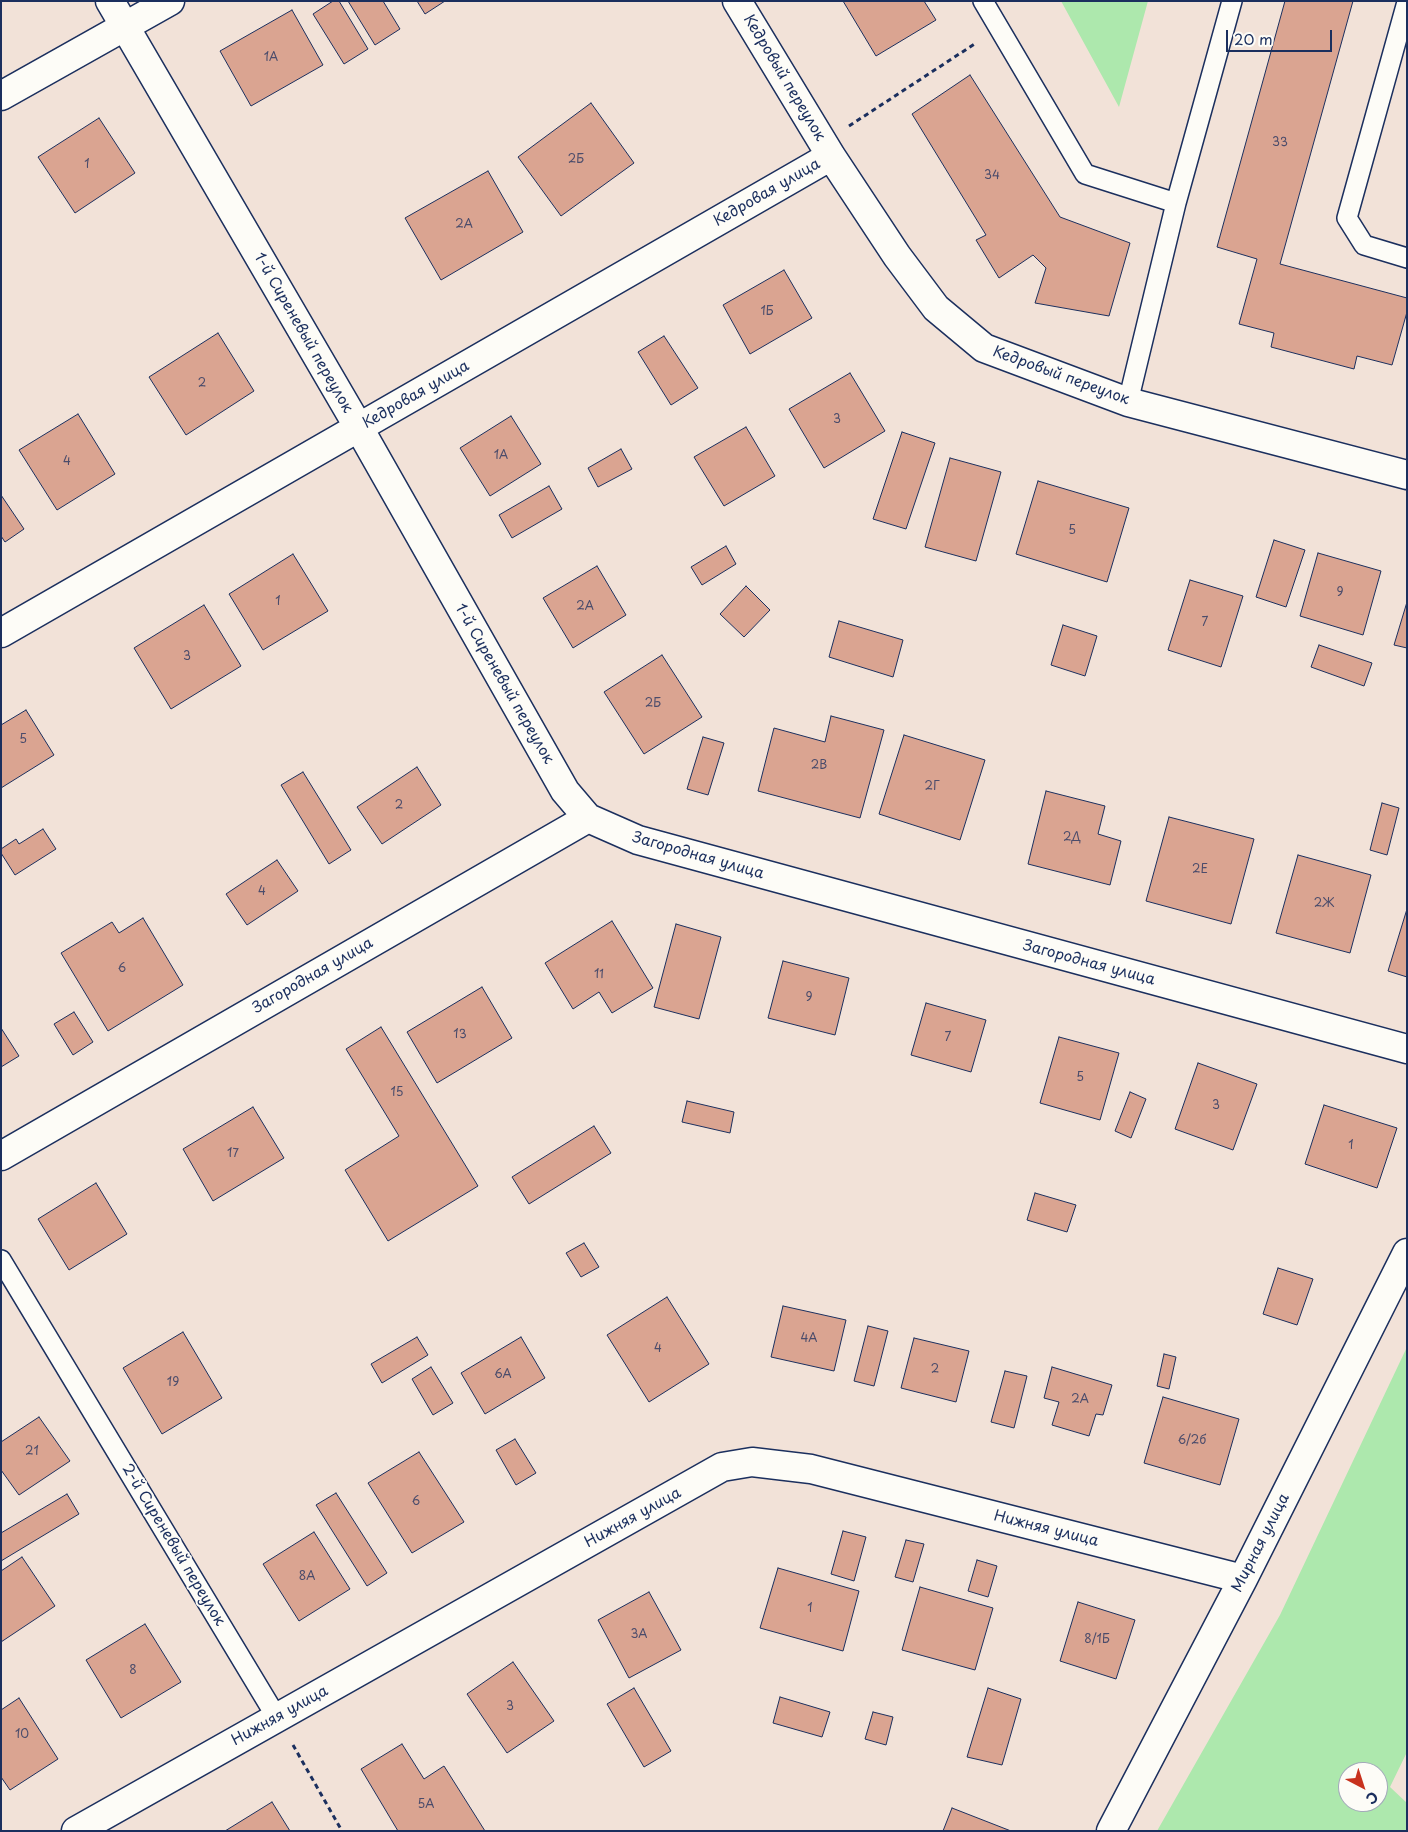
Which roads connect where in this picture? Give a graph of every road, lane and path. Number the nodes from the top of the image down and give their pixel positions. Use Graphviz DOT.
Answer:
graph roads {
  1 [pos="110,1"];
  2 [pos="170,1"];
  3 [pos="737,1"];
  4 [pos="983,1"];
  5 [pos="1232,1"];
  6 [pos="1407,2"];
  7 [pos="124,27"];
  8 [pos="999,28"];
  9 [pos="1,96"];
  10 [pos="828,149"];
  11 [pos="1176,203"];
  12 [pos="1407,258"];
  13 [pos="1128,402"];
  14 [pos="359,428"];
  15 [pos="1407,474"];
  16 [pos="1,633"];
  17 [pos="588,818"];
  18 [pos="1407,1049"];
  19 [pos="1,1156"];
  20 [pos="1407,1253"];
  21 [pos="1,1260"];
  22 [pos="1243,1579"];
  23 [pos="277,1718"];
  24 [pos="76,1831"];
  25 [pos="342,1831"];
  26 [pos="1112,1831"];
  1 -- 7 [label="street, 1-й Сиреневый переулок"];
  2 -- 7 [label="street"];
  3 -- 10 [label="street, Кедровый переулок"];
  4 -- 8 [label="lane"];
  5 -- 11 [label="lane"];
  6 -- 12 [label="lane"];
  7 -- 9 [label="street"];
  7 -- 14 [label="street, 1-й Сиреневый переулок"];
  8 -- 10 [label="path"];
  8 -- 11 [label="lane"];
  10 -- 13 [label="street, Кедровый переулок"];
  10 -- 14 [label="street, Кедровая улица"];
  11 -- 13 [label="lane"];
  13 -- 15 [label="street, Кедровый переулок"];
  14 -- 16 [label="street, Кедровая улица"];
  14 -- 17 [label="street, 1-й Сиреневый переулок"];
  17 -- 18 [label="street, Загородная улица"];
  17 -- 19 [label="street, Загородная улица"];
  20 -- 22 [label="street, Мирная улица"];
  21 -- 23 [label="lane, 2-й Сиреневый переулок"];
  22 -- 23 [label="street, Нижняя улица"];
  22 -- 26 [label="street, Мирная улица"];
  23 -- 24 [label="street, Нижняя улица"];
  23 -- 25 [label="path"];
}
